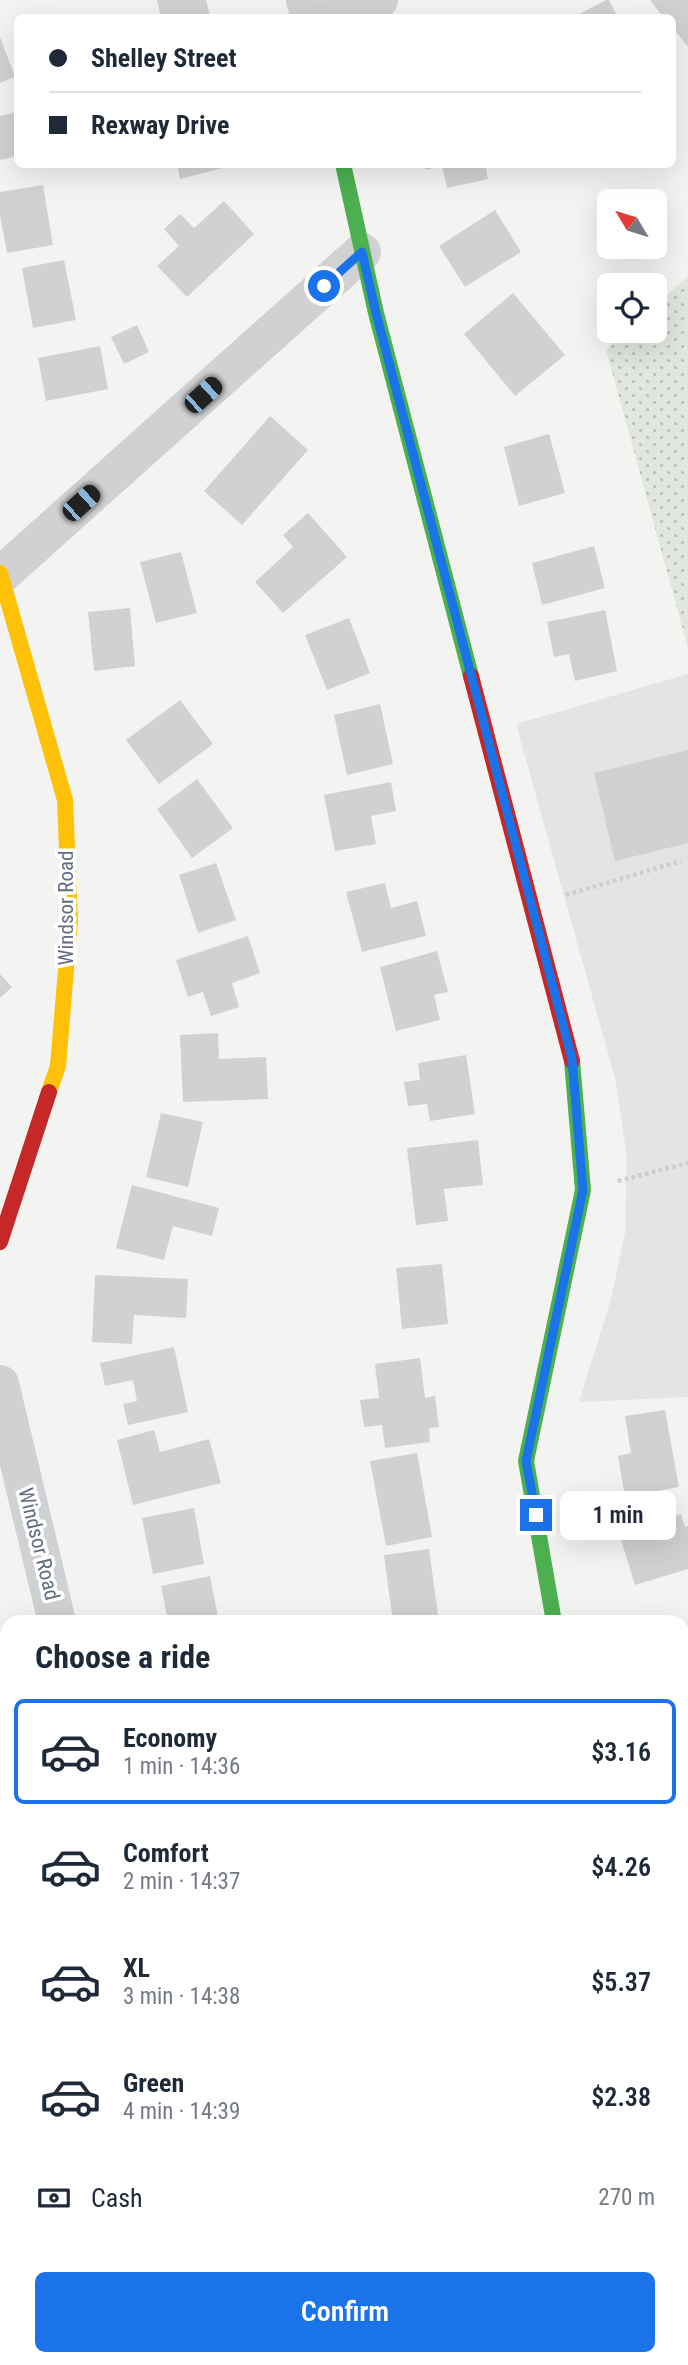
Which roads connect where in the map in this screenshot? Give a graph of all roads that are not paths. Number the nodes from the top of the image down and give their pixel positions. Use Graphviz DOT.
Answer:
graph roads {
  1 [pos="379,0"];
  2 [pos="343,14"];
  3 [pos="344,168"];
  4 [pos="362,252"];
  5 [pos="0,574"];
  6 [pos="0,1242"];
  7 [pos="0,1384"];
  8 [pos="55,1615"];
  9 [pos="553,1615"];
  1 -- 2 [label="street"];
  3 -- 4 [label="street"];
  4 -- 5 [label="street"];
  4 -- 9 [label="street"];
  5 -- 6 [label="street, Windsor Road"];
  7 -- 8 [label="street, Windsor Road"];
}
